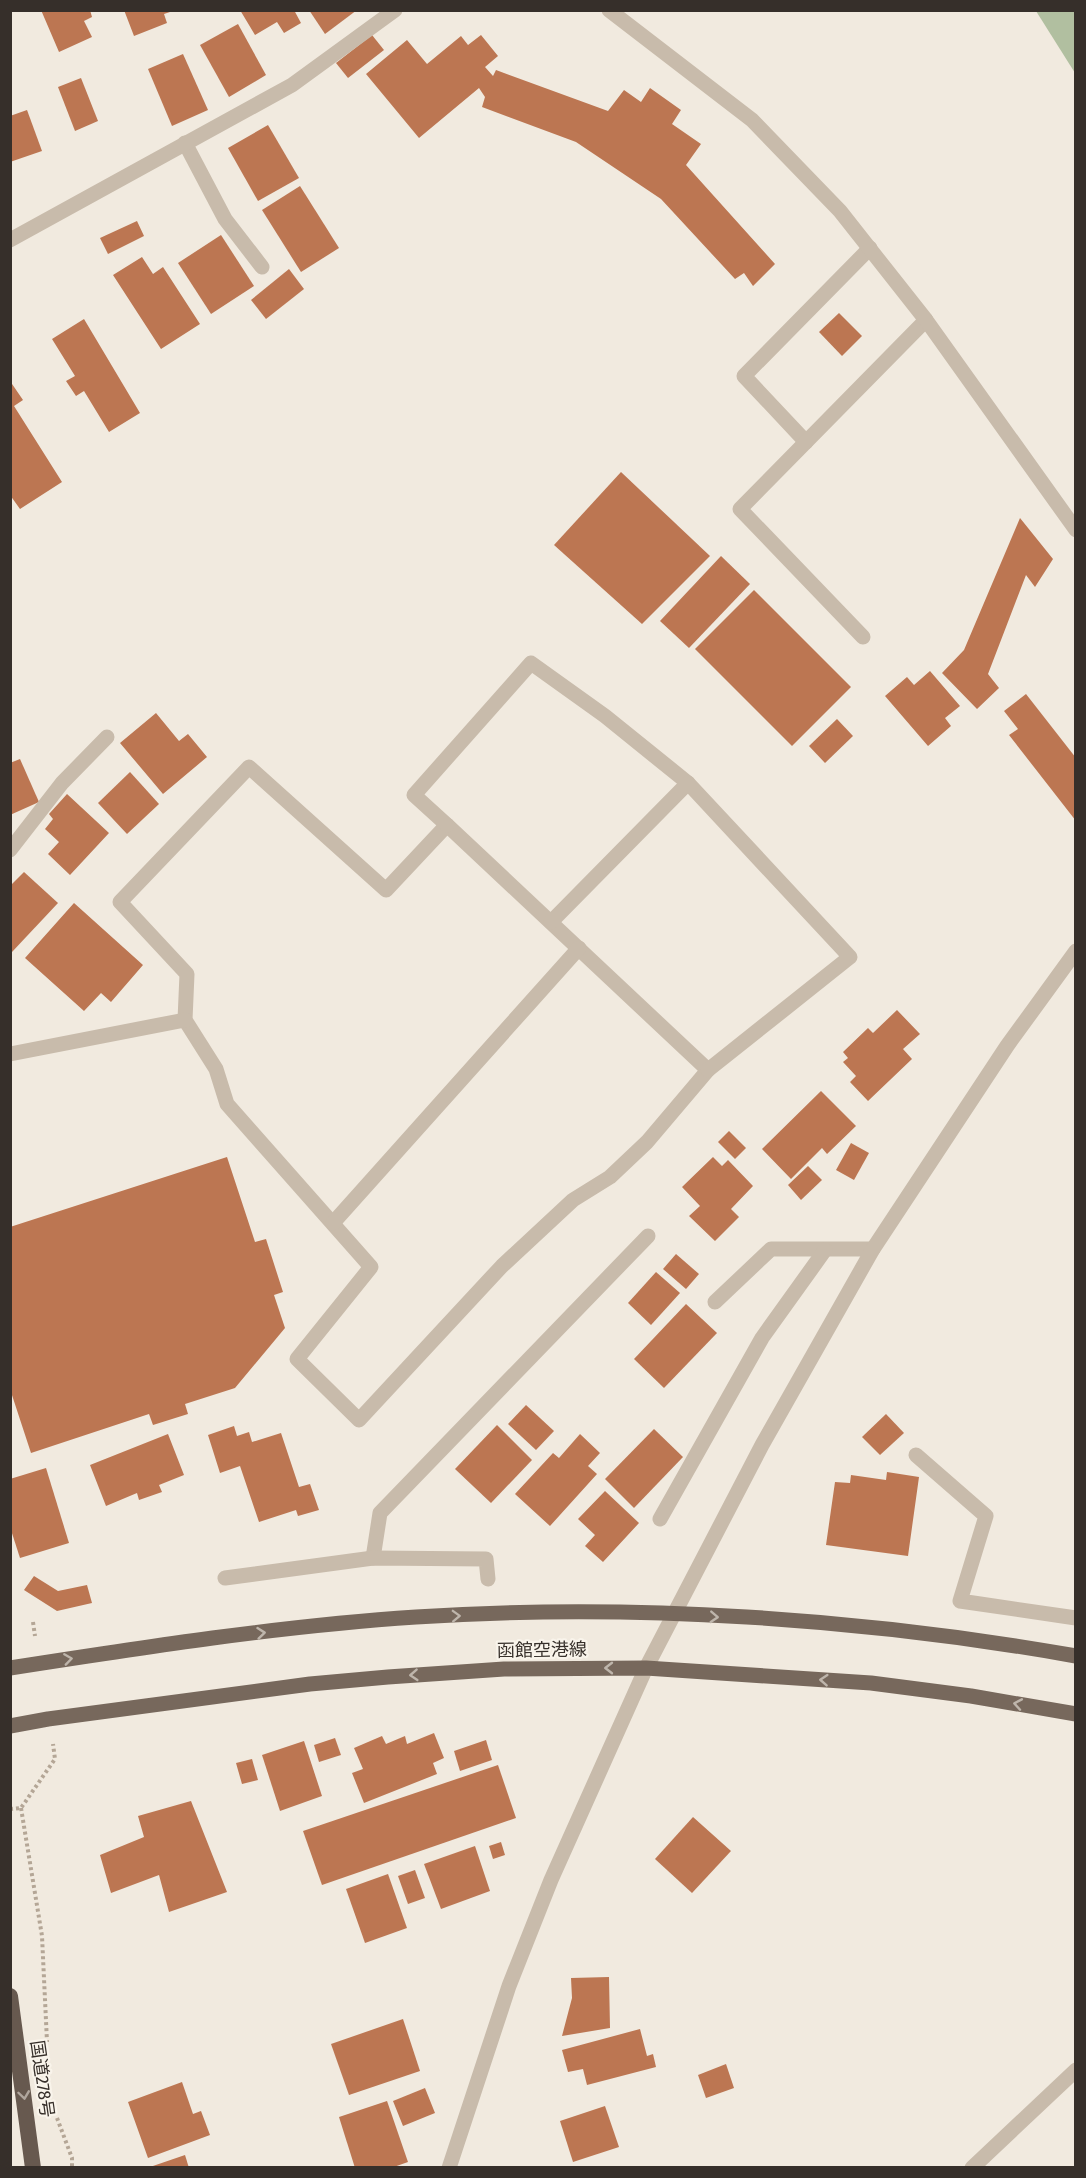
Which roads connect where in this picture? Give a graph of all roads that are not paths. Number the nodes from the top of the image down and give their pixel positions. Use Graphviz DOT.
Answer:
graph roads {
  1 [pos="394,10"];
  2 [pos="609,10"];
  3 [pos="185,143"];
  4 [pos="10,240"];
  5 [pos="870,248"];
  6 [pos="262,267"];
  7 [pos="926,320"];
  8 [pos="806,442"];
  9 [pos="1076,530"];
  10 [pos="863,637"];
  11 [pos="107,737"];
  12 [pos="688,783"];
  13 [pos="447,825"];
  14 [pos="10,850"];
  15 [pos="551,922"];
  16 [pos="579,948"];
  17 [pos="1076,951"];
  18 [pos="185,1020"];
  19 [pos="10,1054"];
  20 [pos="708,1070"];
  21 [pos="333,1223"];
  22 [pos="648,1236"];
  23 [pos="825,1250"];
  24 [pos="873,1250"];
  25 [pos="716,1302"];
  26 [pos="916,1455"];
  27 [pos="660,1520"];
  28 [pos="373,1558"];
  29 [pos="225,1578"];
  30 [pos="488,1579"];
  31 [pos="675,1614"];
  32 [pos="1076,1618"];
  33 [pos="1076,1656"];
  34 [pos="10,1668"];
  35 [pos="646,1668"];
  36 [pos="1076,1714"];
  37 [pos="10,1726"];
  38 [pos="10,1995"];
  39 [pos="1076,2070"];
  40 [pos="33,2168"];
  41 [pos="449,2168"];
  42 [pos="972,2168"];
  1 -- 3 [label="street"];
  2 -- 5 [label="street"];
  3 -- 4 [label="street"];
  3 -- 6 [label="street"];
  5 -- 7 [label="street"];
  5 -- 8 [label="street"];
  7 -- 8 [label="street"];
  7 -- 9 [label="street"];
  8 -- 10 [label="street"];
  11 -- 14 [label="street"];
  12 -- 13 [label="street"];
  12 -- 15 [label="street"];
  12 -- 20 [label="street"];
  13 -- 15 [label="street"];
  13 -- 18 [label="street"];
  15 -- 16 [label="street"];
  16 -- 20 [label="street"];
  16 -- 21 [label="street"];
  17 -- 24 [label="street"];
  18 -- 19 [label="street"];
  18 -- 21 [label="street"];
  20 -- 21 [label="street"];
  22 -- 28 [label="street"];
  23 -- 24 [label="street"];
  23 -- 25 [label="street"];
  23 -- 27 [label="street"];
  24 -- 31 [label="street"];
  26 -- 32 [label="street"];
  28 -- 29 [label="street"];
  28 -- 30 [label="street"];
  31 -- 33 [label="main road, 函館空港線, one-way"];
  34 -- 31 [label="main road, 函館空港線, one-way"];
  31 -- 35 [label="street"];
  36 -- 35 [label="main road, 函館空港線, one-way"];
  35 -- 37 [label="main road, 函館空港線, one-way"];
  35 -- 41 [label="street"];
  38 -- 40 [label="highway, 国道278号, one-way"];
  39 -- 42 [label="street"];
}
